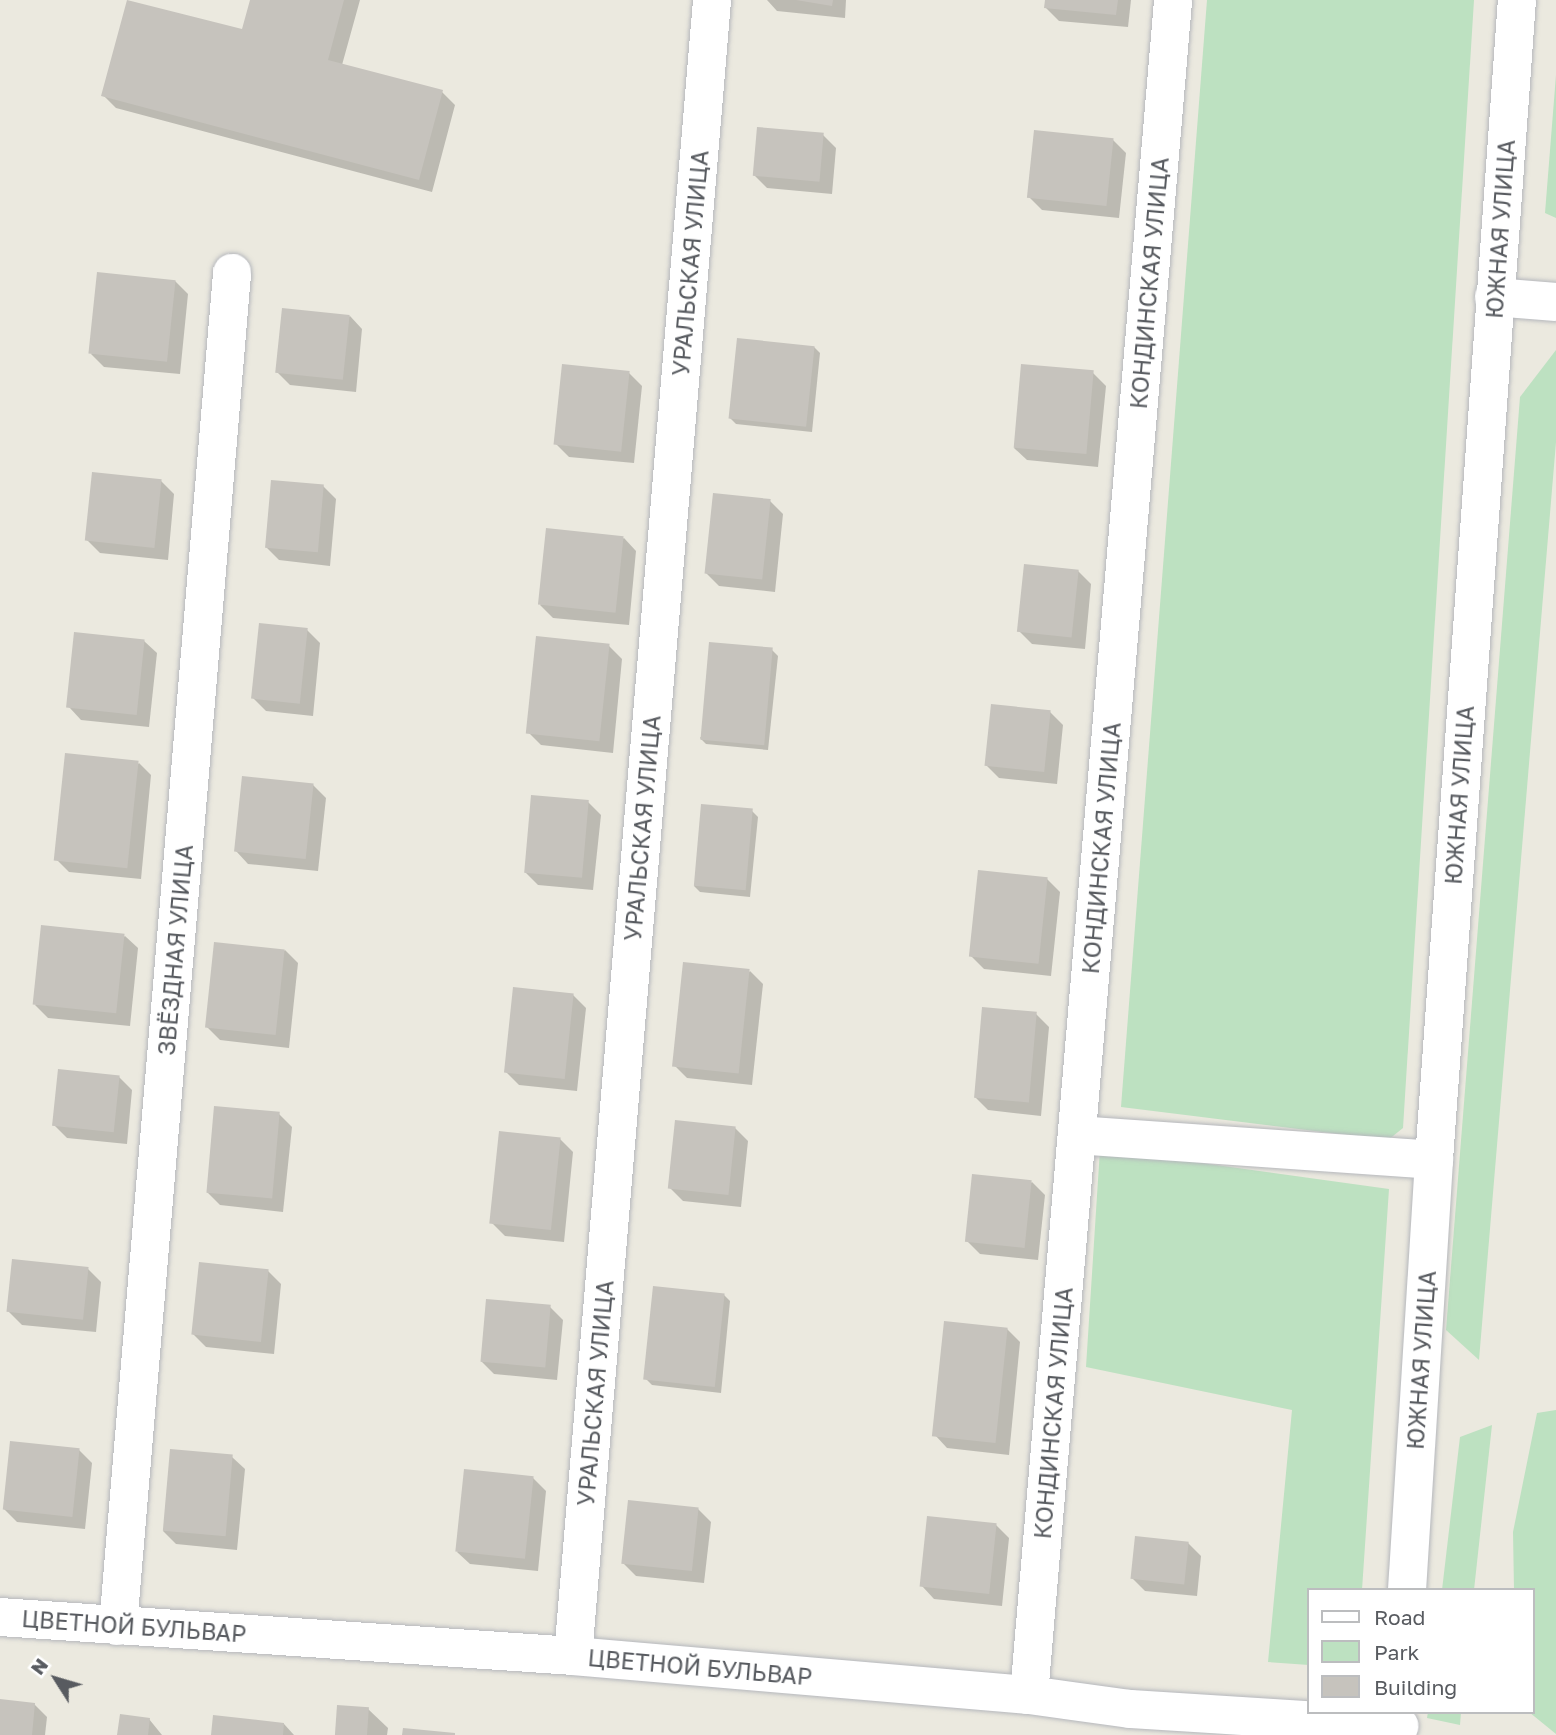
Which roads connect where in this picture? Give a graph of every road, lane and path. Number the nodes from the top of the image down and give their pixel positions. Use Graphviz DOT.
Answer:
graph roads {
  1 [pos="712,0"];
  2 [pos="1173,0"];
  3 [pos="1517,0"];
  4 [pos="232,273"];
  5 [pos="1494,297"];
  6 [pos="1556,302"];
  7 [pos="1077,1135"];
  8 [pos="1434,1160"];
  9 [pos="1407,1588"];
  10 [pos="0,1616"];
  11 [pos="118,1626"];
  12 [pos="573,1656"];
  13 [pos="1029,1695"];
  14 [pos="1399,1724"];
  1 -- 12 [label="street, УРАЛЬСКАЯ УЛИЦА"];
  2 -- 7 [label="street, КОНДИНСКАЯ УЛИЦА"];
  3 -- 5 [label="street, ЮЖНАЯ УЛИЦА"];
  4 -- 11 [label="street, ЗВЁЗДНАЯ УЛИЦА"];
  5 -- 6 [label="street"];
  5 -- 8 [label="street, ЮЖНАЯ УЛИЦА"];
  7 -- 8 [label="street"];
  7 -- 13 [label="street, КОНДИНСКАЯ УЛИЦА"];
  8 -- 9 [label="street, ЮЖНАЯ УЛИЦА"];
  10 -- 11 [label="street, ЦВЕТНОЙ БУЛЬВАР"];
  11 -- 12 [label="street, ЦВЕТНОЙ БУЛЬВАР"];
  12 -- 13 [label="street, ЦВЕТНОЙ БУЛЬВАР"];
  13 -- 14 [label="street, ЦВЕТНОЙ БУЛЬВАР"];
}
